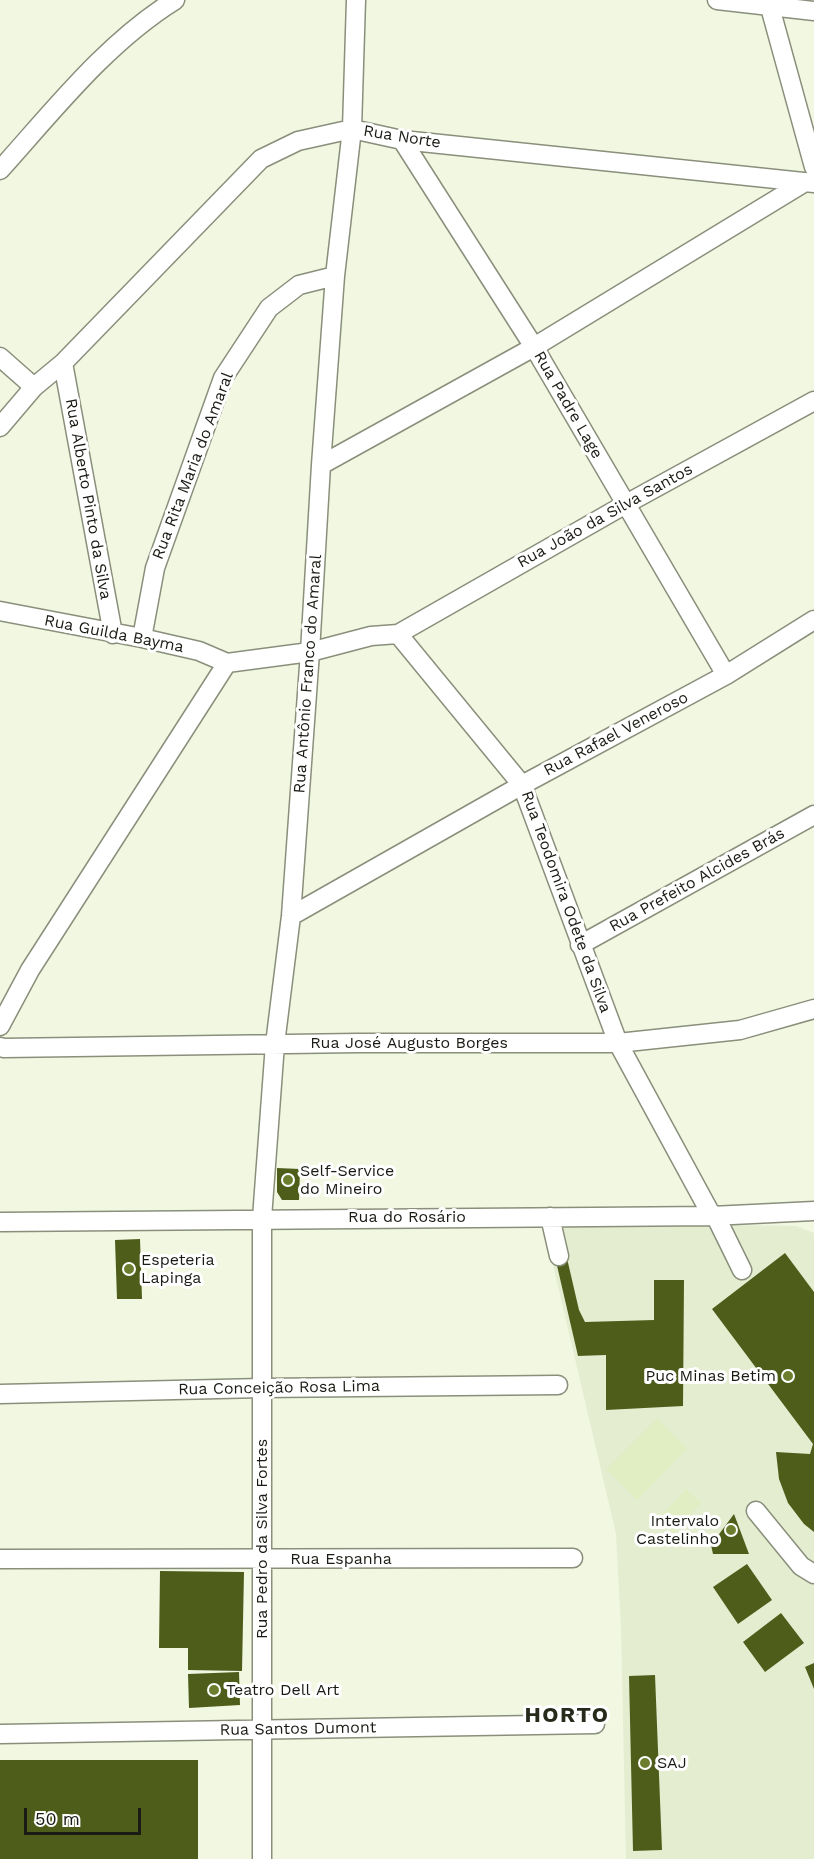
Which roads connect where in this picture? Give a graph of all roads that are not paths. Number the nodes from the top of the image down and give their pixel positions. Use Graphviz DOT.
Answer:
graph roads {
  1 [pos="175,0"];
  2 [pos="356,0"];
  3 [pos="717,0"];
  4 [pos="770,4"];
  5 [pos="814,11"];
  6 [pos="352,129"];
  7 [pos="402,140"];
  8 [pos="0,170"];
  9 [pos="811,177"];
  10 [pos="336,276"];
  11 [pos="534,347"];
  12 [pos="0,357"];
  13 [pos="63,363"];
  14 [pos="34,387"];
  15 [pos="814,401"];
  16 [pos="0,428"];
  17 [pos="321,465"];
  18 [pos="626,504"];
  19 [pos="0,611"];
  20 [pos="814,620"];
  21 [pos="113,634"];
  22 [pos="398,634"];
  23 [pos="142,638"];
  24 [pos="310,652"];
  25 [pos="226,663"];
  26 [pos="726,675"];
  27 [pos="522,785"];
  28 [pos="814,815"];
  29 [pos="291,916"];
  30 [pos="580,945"];
  31 [pos="814,1009"];
  32 [pos="0,1026"];
  33 [pos="618,1043"];
  34 [pos="275,1044"];
  35 [pos="0,1047"];
  36 [pos="814,1211"];
  37 [pos="713,1215"];
  38 [pos="550,1216"];
  39 [pos="262,1218"];
  40 [pos="0,1222"];
  41 [pos="560,1256"];
  42 [pos="742,1270"];
  43 [pos="558,1385"];
  44 [pos="262,1388"];
  45 [pos="0,1394"];
  46 [pos="756,1511"];
  47 [pos="573,1558"];
  48 [pos="0,1559"];
  49 [pos="262,1560"];
  50 [pos="814,1574"];
  51 [pos="595,1724"];
  52 [pos="261,1730"];
  53 [pos="0,1734"];
  54 [pos="262,1859"];
  1 -- 8 [label="street"];
  2 -- 6 [label="street, Rua Antônio Franco do Amaral"];
  3 -- 4 [label="street"];
  4 -- 5 [label="street"];
  4 -- 9 [label="street"];
  6 -- 7 [label="street, Rua Norte"];
  6 -- 10 [label="street, Rua Antônio Franco do Amaral"];
  6 -- 13 [label="street, Rua Norte"];
  7 -- 9 [label="street, Rua Norte"];
  7 -- 11 [label="street, Rua Padre Lage"];
  9 -- 11 [label="street"];
  10 -- 17 [label="street, Rua Antônio Franco do Amaral"];
  10 -- 23 [label="street, Rua Rita Maria do Amaral"];
  11 -- 17 [label="street"];
  11 -- 18 [label="street, Rua Padre Lage"];
  12 -- 14 [label="street"];
  13 -- 14 [label="street, Rua Norte"];
  13 -- 21 [label="street, Rua Alberto Pinto da Silva"];
  14 -- 16 [label="street, Rua Norte"];
  15 -- 18 [label="street, Rua João da Silva Santos"];
  17 -- 24 [label="street, Rua Antônio Franco do Amaral"];
  18 -- 22 [label="street, Rua João da Silva Santos"];
  18 -- 26 [label="street, Rua Padre Lage"];
  19 -- 21 [label="street, Rua Guilda Bayma"];
  20 -- 26 [label="street, Rua Rafael Veneroso"];
  21 -- 23 [label="street, Rua Guilda Bayma"];
  22 -- 24 [label="street"];
  22 -- 27 [label="street, Rua Teodomira Odete da Silva"];
  23 -- 25 [label="street, Rua Guilda Bayma"];
  24 -- 25 [label="street"];
  24 -- 29 [label="street, Rua Antônio Franco do Amaral"];
  25 -- 32 [label="street"];
  26 -- 27 [label="street, Rua Rafael Veneroso"];
  27 -- 29 [label="street, Rua Rafael Veneroso"];
  27 -- 30 [label="street, Rua Teodomira Odete da Silva"];
  28 -- 30 [label="street, Rua Prefeito Alcides Brás"];
  29 -- 34 [label="street, Rua Antônio Franco do Amaral"];
  30 -- 33 [label="street, Rua Teodomira Odete da Silva"];
  31 -- 33 [label="street, Rua José Augusto Borges"];
  33 -- 34 [label="street, Rua José Augusto Borges"];
  33 -- 37 [label="street, Rua Teodomira Odete da Silva"];
  34 -- 35 [label="street, Rua José Augusto Borges"];
  34 -- 39 [label="street, Rua Antônio Franco do Amaral"];
  36 -- 37 [label="street, Rua do Rosário"];
  37 -- 38 [label="street, Rua do Rosário"];
  37 -- 42 [label="street, Rua Teodomira Odete da Silva"];
  38 -- 39 [label="street, Rua do Rosário"];
  38 -- 41 [label="street"];
  39 -- 40 [label="street, Rua do Rosário"];
  39 -- 44 [label="street, Rua Pedro da Silva Fortes"];
  43 -- 44 [label="street, Rua Conceição Rosa Lima"];
  44 -- 45 [label="street, Rua Conceição Rosa Lima"];
  44 -- 49 [label="street, Rua Pedro da Silva Fortes"];
  46 -- 50 [label="street"];
  47 -- 49 [label="street, Rua Espanha"];
  48 -- 49 [label="street, Rua Espanha"];
  49 -- 52 [label="street, Rua Pedro da Silva Fortes"];
  51 -- 52 [label="street, Rua Santos Dumont"];
  52 -- 53 [label="street, Rua Santos Dumont"];
  52 -- 54 [label="street, Rua Pedro da Silva Fortes"];
}
